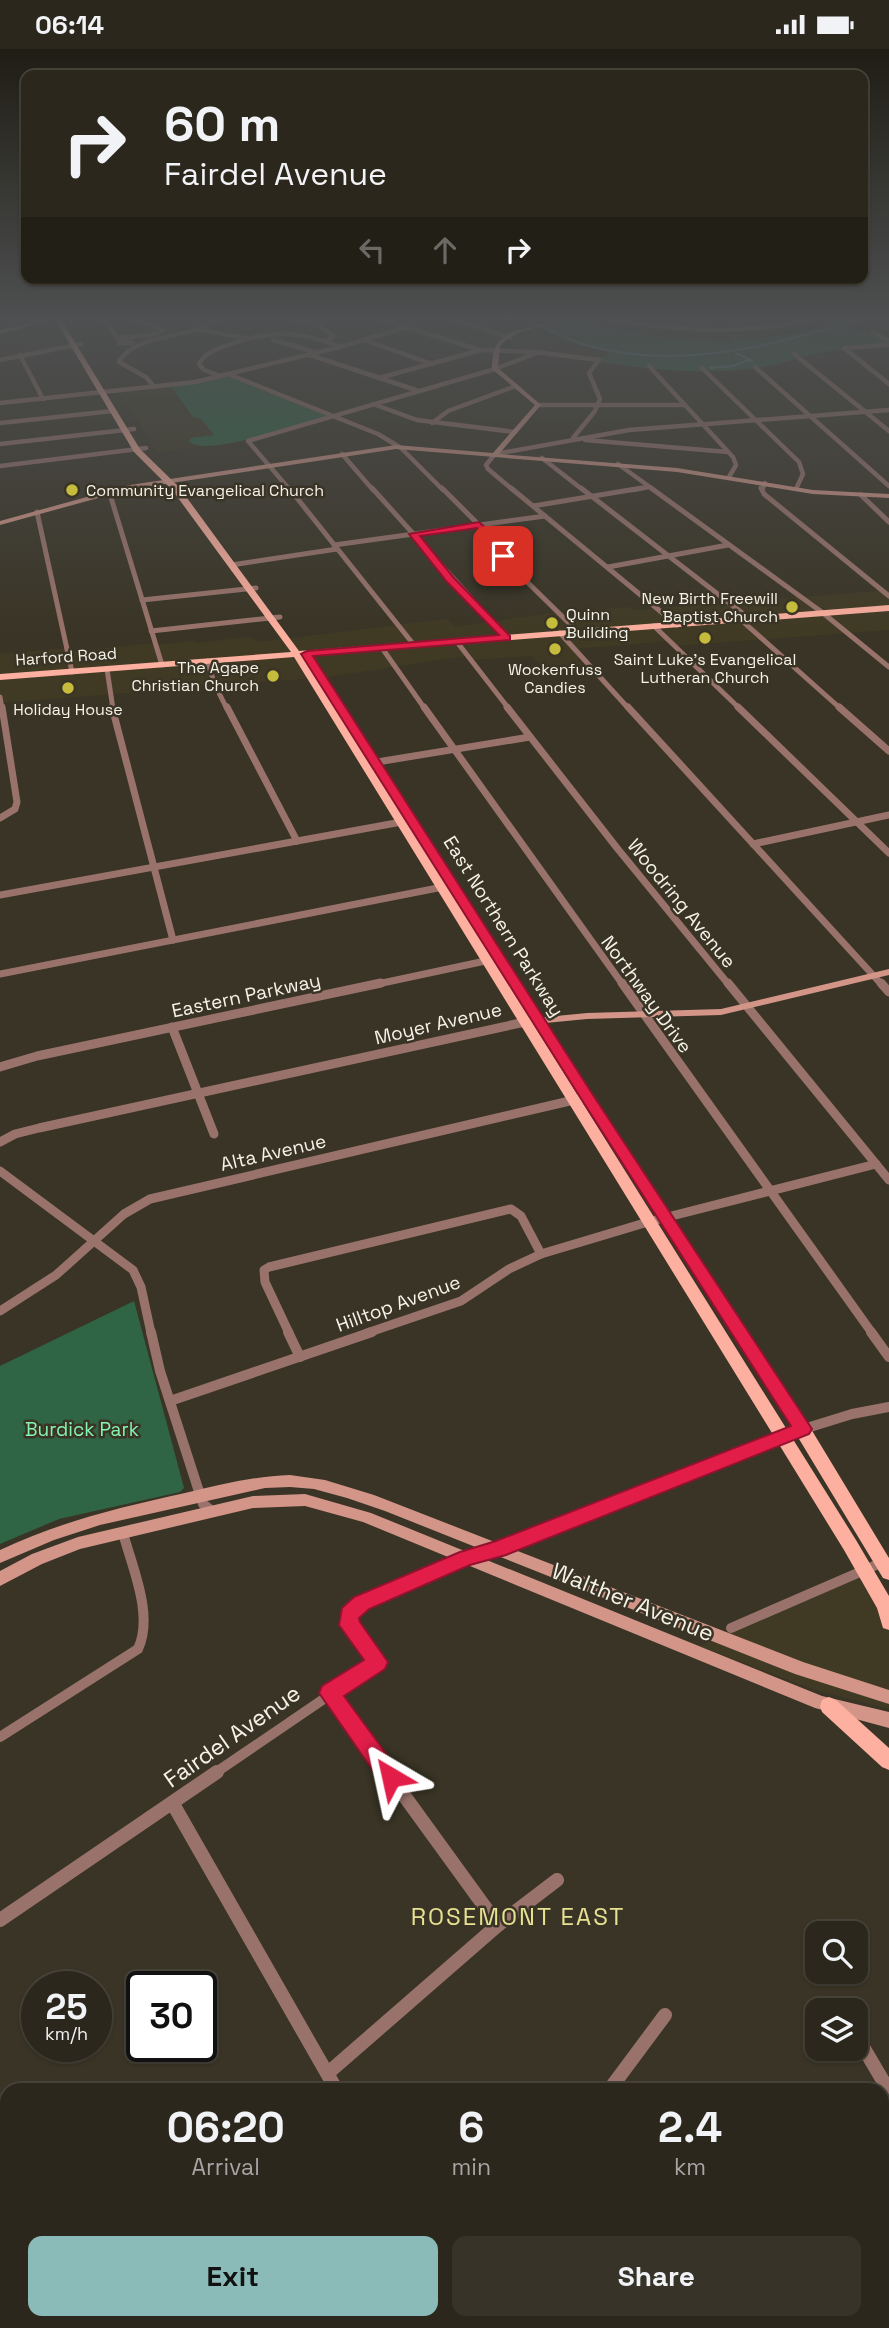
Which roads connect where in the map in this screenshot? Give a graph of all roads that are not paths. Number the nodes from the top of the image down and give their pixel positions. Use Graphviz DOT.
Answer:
graph roads {
  1 [pos="120,422"];
  2 [pos="129,422"];
  3 [pos="311,422"];
  4 [pos="349,422"];
  5 [pos="523,422"];
  6 [pos="585,422"];
  7 [pos="724,422"];
  8 [pos="758,422"];
  9 [pos="817,422"];
  10 [pos="432,423"];
  11 [pos="701,424"];
  12 [pos="134,429"];
  13 [pos="125,430"];
  14 [pos="515,432"];
  15 [pos="573,438"];
  16 [pos="0,444"];
  17 [pos="401,447"];
  18 [pos="146,448"];
  19 [pos="137,450"];
  20 [pos="728,452"];
  21 [pos="342,454"];
  22 [pos="495,454"];
  23 [pos="542,458"];
  24 [pos="618,464"];
  25 [pos="0,466"];
  26 [pos="270,467"];
  27 [pos="729,477"];
  28 [pos="173,480"];
  29 [pos="765,484"];
  30 [pos="649,487"];
  31 [pos="889,487"];
  32 [pos="796,489"];
  33 [pos="109,491"];
  34 [pos="861,495"];
  35 [pos="889,496"];
  36 [pos="592,497"];
  37 [pos="533,506"];
  38 [pos="37,512"];
  39 [pos="545,516"];
  40 [pos="889,522"];
  41 [pos="0,523"];
  42 [pos="479,525"];
  43 [pos="413,534"];
  44 [pos="728,545"];
  45 [pos="335,547"];
  46 [pos="669,556"];
  47 [pos="235,564"];
  48 [pos="608,567"];
  49 [pos="252,588"];
  50 [pos="889,596"];
  51 [pos="142,600"];
  52 [pos="889,608"];
  53 [pos="823,613"];
  54 [pos="276,617"];
  55 [pos="745,619"];
  56 [pos="677,625"];
  57 [pos="654,626"];
  58 [pos="151,631"];
  59 [pos="578,632"];
  60 [pos="560,633"];
  61 [pos="507,638"];
  62 [pos="457,642"];
  63 [pos="414,645"];
  64 [pos="382,647"];
  65 [pos="302,654"];
  66 [pos="207,661"];
  67 [pos="162,665"];
  68 [pos="889,667"];
  69 [pos="107,669"];
  70 [pos="72,672"];
  71 [pos="0,677"];
  72 [pos="0,697"];
  73 [pos="530,737"];
  74 [pos="454,749"];
  75 [pos="889,751"];
  76 [pos="370,763"];
  77 [pos="889,815"];
  78 [pos="0,818"];
  79 [pos="407,821"];
  80 [pos="856,821"];
  81 [pos="297,841"];
  82 [pos="753,844"];
  83 [pos="889,853"];
  84 [pos="155,867"];
  85 [pos="447,886"];
  86 [pos="0,895"];
  87 [pos="173,940"];
  88 [pos="499,958"];
  89 [pos="487,960"];
  90 [pos="889,972"];
  91 [pos="0,974"];
  92 [pos="873,976"];
  93 [pos="889,992"];
  94 [pos="747,1007"];
  95 [pos="643,1015"];
  96 [pos="532,1021"];
  97 [pos="172,1027"];
  98 [pos="0,1067"];
  99 [pos="198,1094"];
  100 [pos="579,1099"];
  101 [pos="214,1134"];
  102 [pos="0,1142"];
  103 [pos="876,1164"];
  104 [pos="0,1171"];
  105 [pos="889,1180"];
  106 [pos="771,1191"];
  107 [pos="664,1217"];
  108 [pos="648,1222"];
  109 [pos="95,1241"];
  110 [pos="541,1254"];
  111 [pos="0,1311"];
  112 [pos="726,1311"];
  113 [pos="707,1316"];
  114 [pos="300,1357"];
  115 [pos="889,1357"];
  116 [pos="170,1401"];
  117 [pos="889,1408"];
  118 [pos="802,1429"];
  119 [pos="781,1436"];
  120 [pos="201,1496"];
  121 [pos="212,1511"];
  122 [pos="123,1533"];
  123 [pos="499,1549"];
  124 [pos="0,1557"];
  125 [pos="467,1557"];
  126 [pos="886,1568"];
  127 [pos="864,1570"];
  128 [pos="0,1579"];
  129 [pos="889,1622"];
  130 [pos="731,1628"];
  131 [pos="330,1693"];
  132 [pos="889,1697"];
  133 [pos="830,1706"];
  134 [pos="889,1720"];
  135 [pos="0,1737"];
  136 [pos="889,1761"];
  137 [pos="173,1804"];
  138 [pos="557,1880"];
  139 [pos="0,1920"];
  140 [pos="498,1925"];
  141 [pos="665,2015"];
  142 [pos="868,2055"];
  143 [pos="328,2073"];
  144 [pos="333,2083"];
  145 [pos="614,2083"];
  146 [pos="884,2083"];
  1 -- 13 [label="main road, East Northern Parkway"];
  2 -- 12 [label="main road, East Northern Parkway"];
  3 -- 26 [label="street"];
  4 -- 17 [label="street"];
  5 -- 14 [label="street"];
  6 -- 15 [label="street"];
  7 -- 11 [label="street"];
  8 -- 32 [label="street"];
  9 -- 31 [label="street"];
  10 -- 14 [label="street"];
  11 -- 15 [label="street"];
  11 -- 20 [label="street"];
  12 -- 13 [label="street"];
  12 -- 18 [label="main road, East Northern Parkway"];
  13 -- 16 [label="street"];
  13 -- 19 [label="main road, East Northern Parkway"];
  14 -- 22 [label="street"];
  15 -- 20 [label="street"];
  15 -- 22 [label="street"];
  17 -- 21 [label="street"];
  17 -- 22 [label="street"];
  17 -- 42 [label="street"];
  18 -- 19 [label="street"];
  18 -- 28 [label="main road, East Northern Parkway"];
  19 -- 25 [label="street"];
  19 -- 28 [label="main road, East Northern Parkway"];
  20 -- 27 [label="street"];
  21 -- 26 [label="street"];
  21 -- 43 [label="street"];
  22 -- 23 [label="street"];
  22 -- 37 [label="street"];
  23 -- 24 [label="street"];
  23 -- 36 [label="street"];
  24 -- 27 [label="street"];
  24 -- 30 [label="street"];
  26 -- 28 [label="street"];
  26 -- 45 [label="street"];
  27 -- 29 [label="street"];
  28 -- 33 [label="street"];
  28 -- 47 [label="main road, East Northern Parkway"];
  29 -- 32 [label="street"];
  29 -- 50 [label="street"];
  30 -- 36 [label="street"];
  30 -- 44 [label="street"];
  32 -- 34 [label="street"];
  33 -- 38 [label="street"];
  33 -- 51 [label="street"];
  34 -- 35 [label="street"];
  34 -- 40 [label="street"];
  36 -- 37 [label="street"];
  36 -- 46 [label="street"];
  37 -- 39 [label="street"];
  38 -- 41 [label="street"];
  38 -- 70 [label="street"];
  39 -- 42 [label="street"];
  39 -- 48 [label="street"];
  42 -- 43 [label="street"];
  42 -- 59 [label="street"];
  43 -- 45 [label="street"];
  43 -- 61 [label="street"];
  44 -- 46 [label="street"];
  44 -- 53 [label="street"];
  45 -- 47 [label="street"];
  45 -- 63 [label="street"];
  46 -- 48 [label="street"];
  46 -- 55 [label="street"];
  47 -- 49 [label="main road, East Northern Parkway"];
  48 -- 56 [label="street"];
  49 -- 51 [label="street"];
  49 -- 54 [label="main road, East Northern Parkway"];
  51 -- 58 [label="street"];
  52 -- 53 [label="main road, Harford Road"];
  53 -- 55 [label="main road, Harford Road"];
  53 -- 68 [label="street"];
  54 -- 58 [label="street"];
  54 -- 65 [label="main road, East Northern Parkway"];
  55 -- 56 [label="main road, Harford Road"];
  55 -- 75 [label="street"];
  56 -- 57 [label="main road, Harford Road"];
  57 -- 59 [label="main road, Harford Road"];
  57 -- 80 [label="street"];
  58 -- 67 [label="street"];
  59 -- 60 [label="main road, Harford Road"];
  60 -- 61 [label="main road, Harford Road"];
  60 -- 82 [label="street"];
  61 -- 62 [label="main road, Harford Road"];
  62 -- 63 [label="main road, Harford Road"];
  62 -- 73 [label="street, Woodring Avenue"];
  63 -- 64 [label="main road, Harford Road"];
  64 -- 65 [label="main road, Harford Road"];
  64 -- 74 [label="street, Northway Drive"];
  65 -- 66 [label="main road, Harford Road"];
  65 -- 76 [label="main road, East Northern Parkway"];
  66 -- 67 [label="main road, Harford Road"];
  66 -- 81 [label="street"];
  67 -- 69 [label="main road, Harford Road"];
  69 -- 70 [label="main road, Harford Road"];
  69 -- 84 [label="street"];
  70 -- 71 [label="main road, Harford Road"];
  72 -- 78 [label="street"];
  73 -- 74 [label="street"];
  73 -- 94 [label="street, Woodring Avenue"];
  74 -- 76 [label="street"];
  74 -- 95 [label="street, Northway Drive"];
  76 -- 79 [label="main road, East Northern Parkway"];
  77 -- 80 [label="street"];
  79 -- 81 [label="street"];
  79 -- 85 [label="main road, East Northern Parkway"];
  80 -- 82 [label="street"];
  80 -- 83 [label="street"];
  81 -- 84 [label="street"];
  82 -- 92 [label="street"];
  84 -- 86 [label="street"];
  84 -- 87 [label="street"];
  85 -- 87 [label="street"];
  85 -- 88 [label="main road, East Northern Parkway"];
  85 -- 89 [label="main road, East Northern Parkway"];
  87 -- 91 [label="street"];
  88 -- 89 [label="street, Eastern Parkway"];
  88 -- 96 [label="main road, East Northern Parkway"];
  89 -- 96 [label="main road, East Northern Parkway"];
  89 -- 97 [label="street, Eastern Parkway"];
  90 -- 92 [label="street, Moyer Avenue"];
  92 -- 93 [label="street"];
  92 -- 94 [label="street, Moyer Avenue"];
  94 -- 95 [label="street, Moyer Avenue"];
  94 -- 103 [label="street, Woodring Avenue"];
  95 -- 96 [label="street, Moyer Avenue"];
  95 -- 106 [label="street, Northway Drive"];
  96 -- 99 [label="street, Moyer Avenue"];
  96 -- 100 [label="main road, East Northern Parkway"];
  97 -- 98 [label="street, Eastern Parkway"];
  97 -- 99 [label="street"];
  99 -- 101 [label="street"];
  99 -- 102 [label="street, Moyer Avenue"];
  100 -- 107 [label="main road, East Northern Parkway"];
  100 -- 108 [label="main road, East Northern Parkway"];
  100 -- 109 [label="street, Alta Avenue"];
  103 -- 105 [label="street, Woodring Avenue"];
  103 -- 106 [label="street, Hilltop Avenue"];
  104 -- 109 [label="street"];
  106 -- 107 [label="street, Hilltop Avenue"];
  106 -- 115 [label="street, Northway Drive"];
  107 -- 108 [label="street, Hilltop Avenue"];
  107 -- 112 [label="main road, East Northern Parkway"];
  108 -- 110 [label="street, Hilltop Avenue"];
  108 -- 113 [label="main road, East Northern Parkway"];
  109 -- 111 [label="street, Alta Avenue"];
  109 -- 116 [label="street"];
  110 -- 114 [label="street, Hilltop Avenue"];
  110 -- 114 [label="street"];
  112 -- 113 [label="main road"];
  112 -- 118 [label="main road, East Northern Parkway"];
  113 -- 119 [label="main road, East Northern Parkway"];
  114 -- 116 [label="street, Hilltop Avenue"];
  116 -- 120 [label="street"];
  117 -- 118 [label="street, Fairdel Avenue"];
  118 -- 119 [label="street, Fairdel Avenue"];
  118 -- 126 [label="main road, East Northern Parkway"];
  119 -- 123 [label="street, Fairdel Avenue"];
  119 -- 127 [label="main road, East Northern Parkway"];
  120 -- 121 [label="street"];
  120 -- 123 [label="street, Walther Avenue"];
  120 -- 124 [label="street, Walther Avenue"];
  121 -- 122 [label="street, Walther Avenue"];
  121 -- 125 [label="street, Walther Avenue"];
  122 -- 128 [label="street, Walther Avenue"];
  122 -- 135 [label="street"];
  123 -- 125 [label="street, Fairdel Avenue"];
  123 -- 132 [label="street, Walther Avenue"];
  125 -- 131 [label="street, Fairdel Avenue"];
  125 -- 133 [label="main road, Walther Avenue"];
  126 -- 127 [label="street"];
  127 -- 129 [label="main road, East Northern Parkway"];
  127 -- 130 [label="street"];
  131 -- 137 [label="street, Fairdel Avenue"];
  131 -- 140 [label="street"];
  133 -- 134 [label="main road, Walther Avenue"];
  133 -- 136 [label="main road"];
  137 -- 139 [label="street, Fairdel Avenue"];
  137 -- 143 [label="street"];
  138 -- 140 [label="street"];
  140 -- 143 [label="street"];
  141 -- 145 [label="street"];
  142 -- 146 [label="street"];
  143 -- 144 [label="street"];
}
